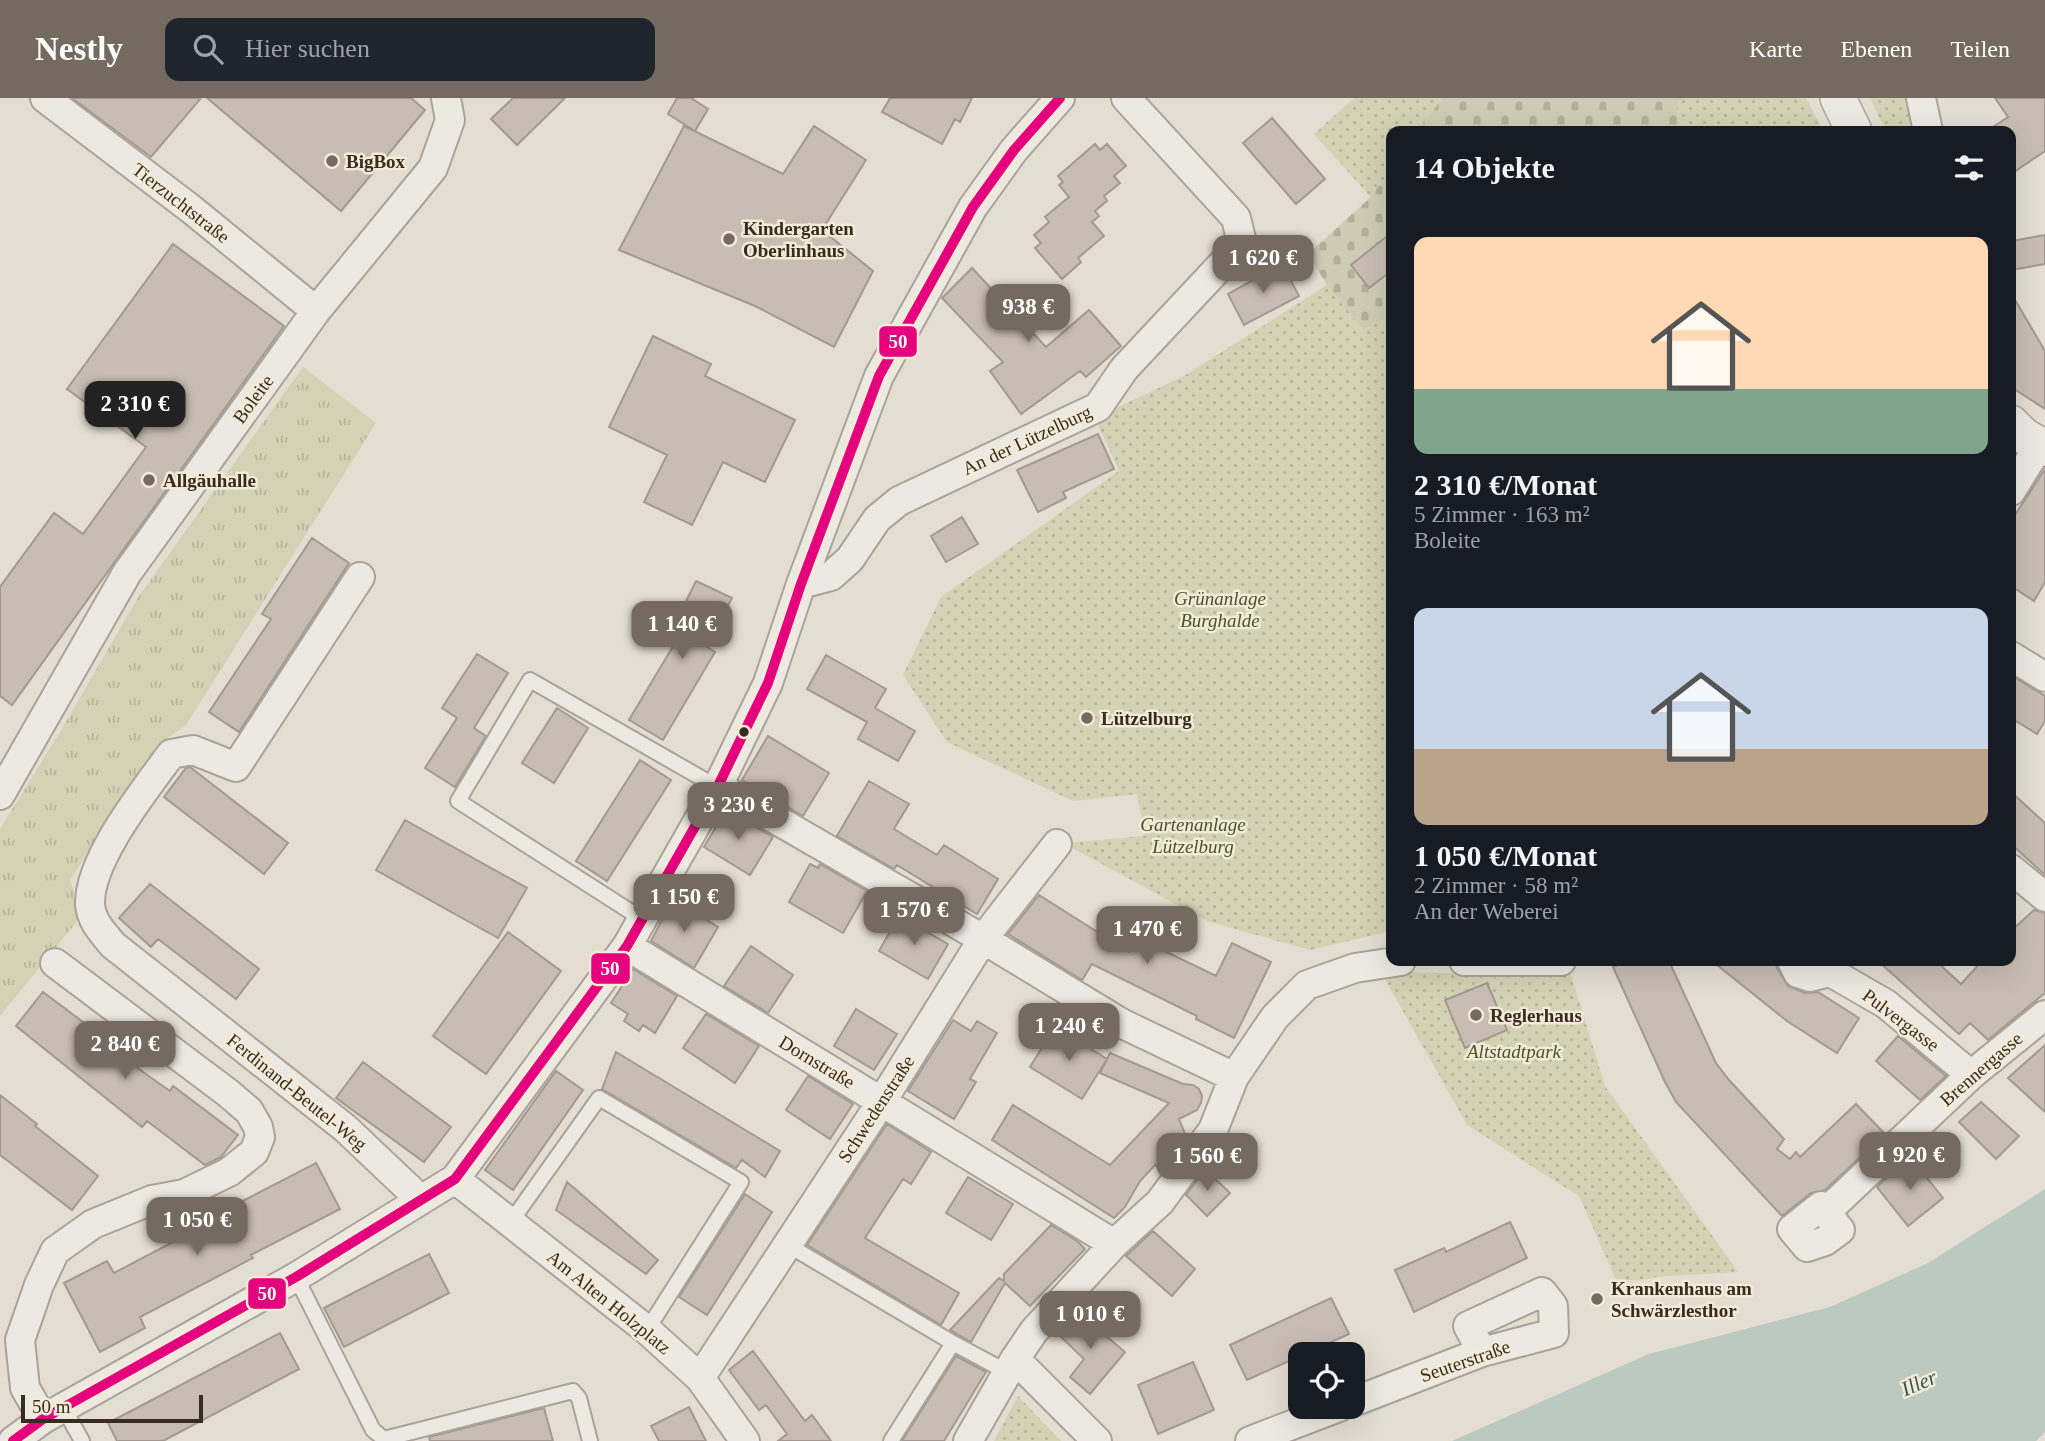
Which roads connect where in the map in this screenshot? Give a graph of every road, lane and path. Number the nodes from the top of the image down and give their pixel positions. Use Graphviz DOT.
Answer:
graph roads {
  1 [pos="45,98"];
  2 [pos="1060,98"];
  3 [pos="1126,98"];
  4 [pos="1838,98"];
  5 [pos="1921,98"];
  6 [pos="448,109"];
  7 [pos="1852,126"];
  8 [pos="1927,126"];
  9 [pos="316,311"];
  10 [pos="2016,428"];
  11 [pos="2042,447"];
  12 [pos="2016,484"];
  13 [pos="360,577"];
  14 [pos="801,583"];
  15 [pos="2016,659"];
  16 [pos="2045,677"];
  17 [pos="718,786"];
  18 [pos="0,795"];
  19 [pos="1057,844"];
  20 [pos="2016,873"];
  21 [pos="2045,897"];
  22 [pos="642,919"];
  23 [pos="983,939"];
  24 [pos="627,946"];
  25 [pos="55,963"];
  26 [pos="1386,963"];
  27 [pos="1794,966"];
  28 [pos="1828,966"];
  29 [pos="1830,966"];
  30 [pos="2045,1015"];
  31 [pos="1971,1075"];
  32 [pos="1234,1077"];
  33 [pos="882,1101"];
  34 [pos="455,1180"];
  35 [pos="421,1200"];
  36 [pos="1827,1211"];
  37 [pos="510,1223"];
  38 [pos="1114,1244"];
  39 [pos="788,1245"];
  40 [pos="296,1277"];
  41 [pos="647,1330"];
  42 [pos="10,1338"];
  43 [pos="953,1343"];
  44 [pos="1482,1352"];
  45 [pos="1011,1365"];
  46 [pos="700,1378"];
  47 [pos="1365,1397"];
  48 [pos="53,1413"];
  49 [pos="1308,1419"];
  50 [pos="13,1441"];
  51 [pos="82,1441"];
  52 [pos="590,1441"];
  53 [pos="745,1441"];
  54 [pos="891,1441"];
  55 [pos="968,1441"];
  56 [pos="1097,1441"];
  57 [pos="1250,1441"];
  1 -- 9 [label="street, Tierzuchtstraße"];
  2 -- 14 [label="street"];
  3 -- 14 [label="street, An der Lützelburg"];
  4 -- 7 [label="street"];
  5 -- 8 [label="street"];
  6 -- 9 [label="street, Boleite"];
  9 -- 18 [label="street, Boleite"];
  10 -- 11 [label="street"];
  11 -- 12 [label="street"];
  13 -- 35 [label="street, Ferdinand-Beutel-Weg"];
  14 -- 17 [label="street"];
  15 -- 16 [label="street"];
  17 -- 22 [label="street"];
  17 -- 22 [label="lane"];
  17 -- 23 [label="street"];
  19 -- 23 [label="street, Schwedenstraße"];
  20 -- 21 [label="street"];
  22 -- 24 [label="street"];
  23 -- 32 [label="street"];
  23 -- 33 [label="street, Schwedenstraße"];
  24 -- 33 [label="street, Dornstraße"];
  24 -- 34 [label="street"];
  25 -- 42 [label="street"];
  26 -- 32 [label="street"];
  27 -- 28 [label="street, Pulvergasse"];
  29 -- 31 [label="street, Pulvergasse"];
  30 -- 31 [label="street, Brennergasse"];
  31 -- 36 [label="street, Brennergasse"];
  32 -- 38 [label="street"];
  33 -- 38 [label="street, Dornstraße"];
  33 -- 39 [label="street, Schwedenstraße"];
  34 -- 35 [label="street"];
  34 -- 37 [label="street, Am Alten Holzplatz"];
  35 -- 40 [label="street"];
  37 -- 41 [label="street, Am Alten Holzplatz"];
  37 -- 41 [label="lane"];
  38 -- 45 [label="street"];
  39 -- 43 [label="lane"];
  39 -- 46 [label="street, Schwedenstraße"];
  40 -- 48 [label="street"];
  40 -- 52 [label="lane"];
  41 -- 46 [label="street, Am Alten Holzplatz"];
  42 -- 48 [label="street"];
  43 -- 45 [label="lane"];
  43 -- 54 [label="lane"];
  44 -- 44 [label="street, Seuterstraße"];
  44 -- 47 [label="street, Seuterstraße"];
  45 -- 55 [label="street"];
  45 -- 56 [label="street"];
  46 -- 53 [label="street, Am Alten Holzplatz"];
  48 -- 50 [label="street"];
  48 -- 51 [label="lane"];
  49 -- 57 [label="street"];
}
